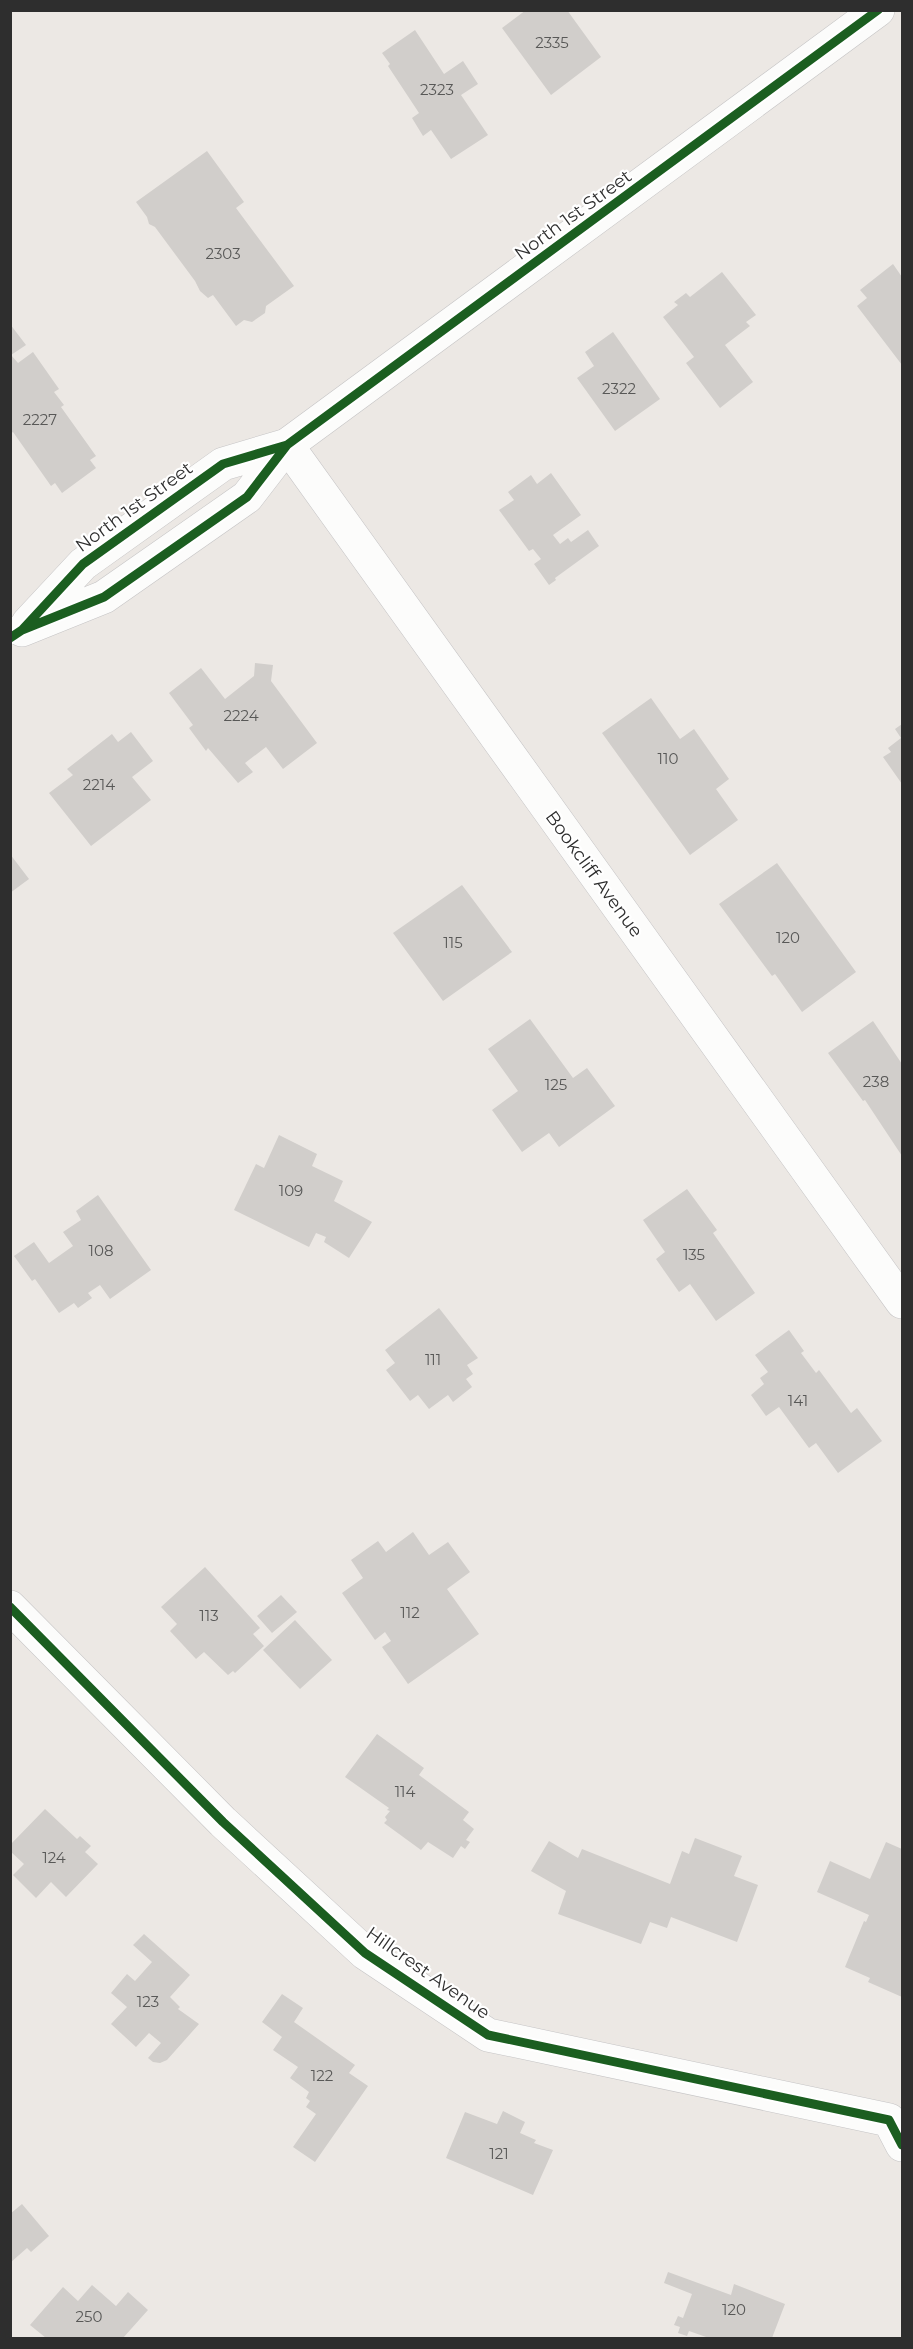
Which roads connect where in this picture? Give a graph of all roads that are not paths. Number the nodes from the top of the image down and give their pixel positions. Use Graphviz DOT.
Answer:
graph roads {
  1 [pos="878,10"];
  2 [pos="287,445"];
  3 [pos="14,628"];
  4 [pos="903,1302"];
  5 [pos="10,1607"];
  6 [pos="903,2145"];
  1 -- 2 [label="street, North 1st Street"];
  2 -- 3 [label="street, North 1st Street"];
  2 -- 4 [label="street, Bookcliff Avenue"];
  5 -- 6 [label="street, Hillcrest Avenue"];
}
